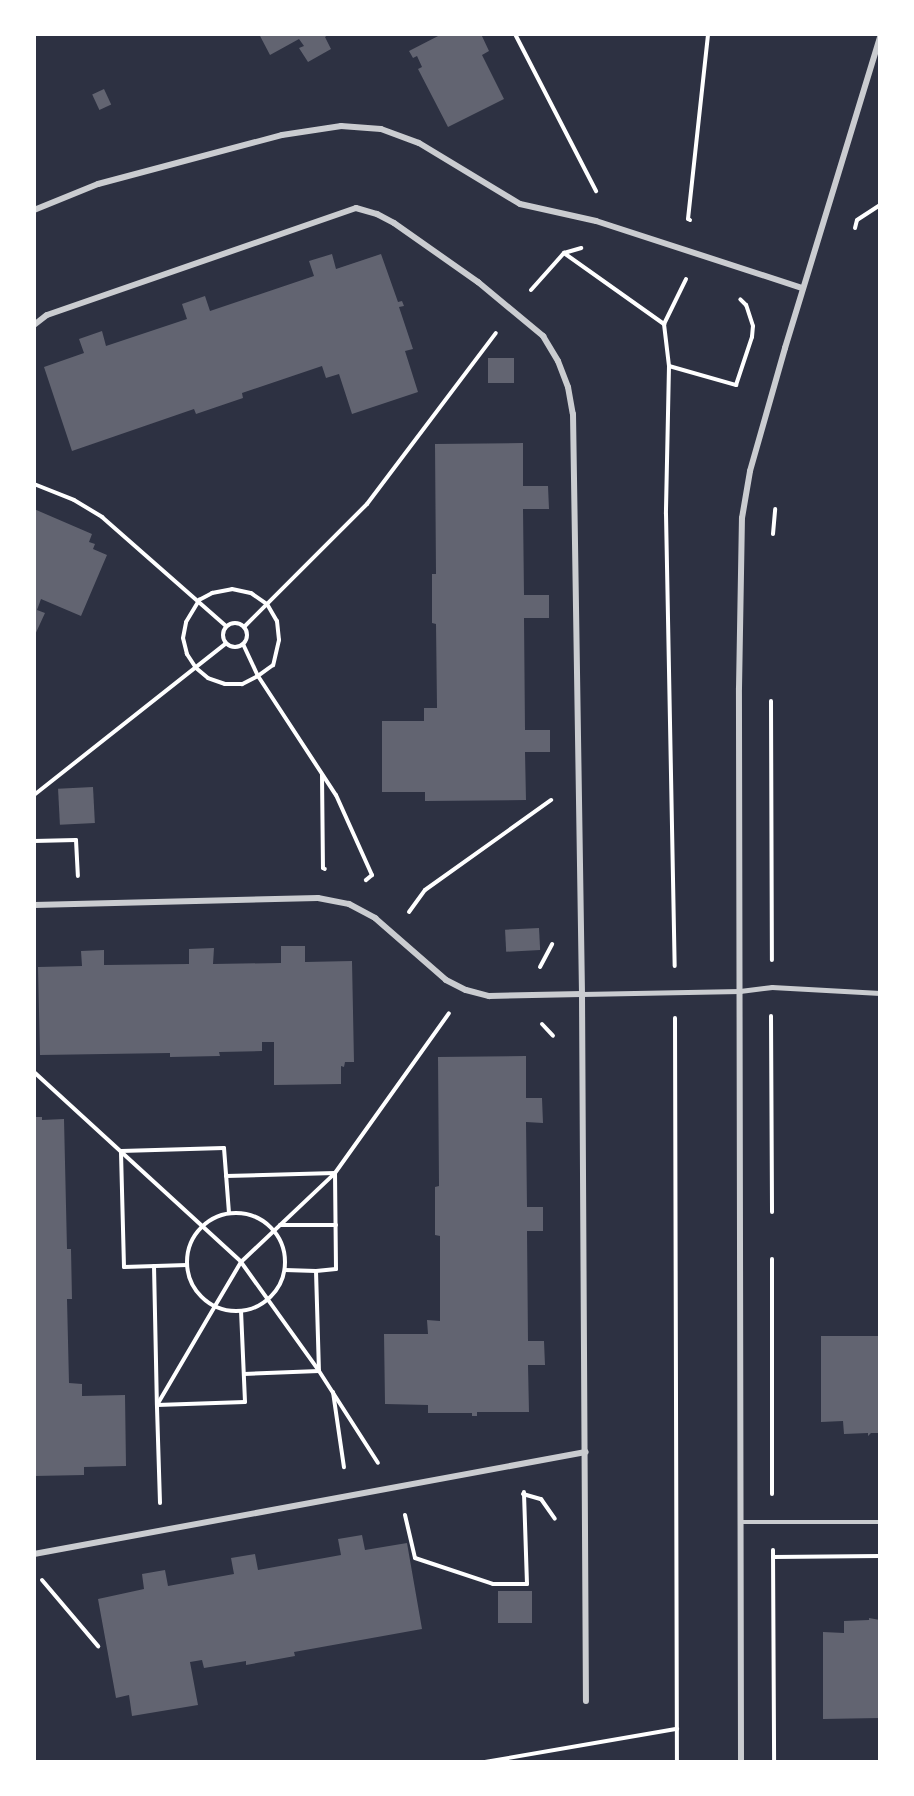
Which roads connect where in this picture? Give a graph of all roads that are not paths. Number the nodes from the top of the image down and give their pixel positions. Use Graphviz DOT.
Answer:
graph roads {
  1 [pos="879,37"];
  2 [pos="34,210"];
  3 [pos="802,288"];
  4 [pos="34,326"];
  5 [pos="34,905"];
  6 [pos="741,991"];
  7 [pos="879,993"];
  8 [pos="582,994"];
  9 [pos="585,1452"];
  10 [pos="740,1522"];
  11 [pos="879,1522"];
  12 [pos="34,1554"];
  13 [pos="586,1701"];
  14 [pos="741,1761"];
  1 -- 3 [label="street"];
  2 -- 3 [label="street"];
  3 -- 6 [label="street"];
  4 -- 8 [label="street"];
  5 -- 8 [label="street"];
  6 -- 7 [label="lane"];
  6 -- 8 [label="lane"];
  6 -- 10 [label="street"];
  8 -- 9 [label="street"];
  9 -- 12 [label="street"];
  9 -- 13 [label="street"];
  10 -- 11 [label="lane"];
  10 -- 14 [label="street"];
}
